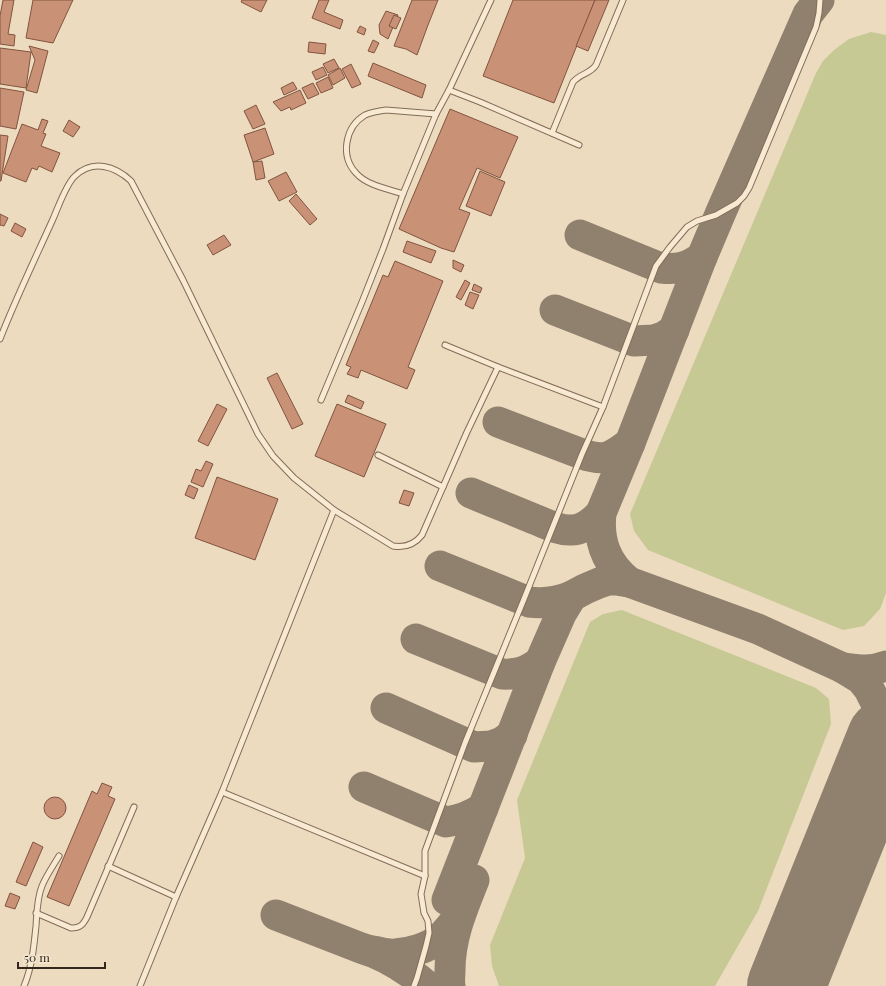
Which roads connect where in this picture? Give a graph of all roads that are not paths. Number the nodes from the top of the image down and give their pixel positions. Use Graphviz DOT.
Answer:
graph roads {
  1 [pos="491,0"];
  2 [pos="623,0"];
  3 [pos="820,0"];
  4 [pos="449,90"];
  5 [pos="436,114"];
  6 [pos="552,133"];
  7 [pos="579,145"];
  8 [pos="403,194"];
  9 [pos="0,339"];
  10 [pos="445,345"];
  11 [pos="498,367"];
  12 [pos="321,400"];
  13 [pos="603,407"];
  14 [pos="378,455"];
  15 [pos="443,487"];
  16 [pos="334,510"];
  17 [pos="222,792"];
  18 [pos="134,807"];
  19 [pos="59,856"];
  20 [pos="108,866"];
  21 [pos="425,876"];
  22 [pos="176,898"];
  23 [pos="36,914"];
  24 [pos="24,986"];
  25 [pos="140,986"];
  26 [pos="414,986"];
  1 -- 4 [label="lane"];
  2 -- 6 [label="lane"];
  3 -- 13 [label="lane"];
  4 -- 5 [label="lane"];
  4 -- 6 [label="lane"];
  5 -- 8 [label="lane"];
  5 -- 8 [label="lane"];
  6 -- 7 [label="lane"];
  8 -- 12 [label="lane"];
  9 -- 16 [label="lane"];
  10 -- 11 [label="lane"];
  11 -- 13 [label="lane"];
  11 -- 15 [label="lane"];
  13 -- 21 [label="lane"];
  14 -- 15 [label="lane"];
  15 -- 16 [label="lane"];
  16 -- 17 [label="lane"];
  17 -- 21 [label="lane"];
  17 -- 22 [label="lane"];
  18 -- 20 [label="lane"];
  19 -- 23 [label="lane"];
  20 -- 22 [label="lane"];
  20 -- 23 [label="lane"];
  21 -- 26 [label="lane"];
  22 -- 25 [label="lane"];
  23 -- 24 [label="lane"];
}
